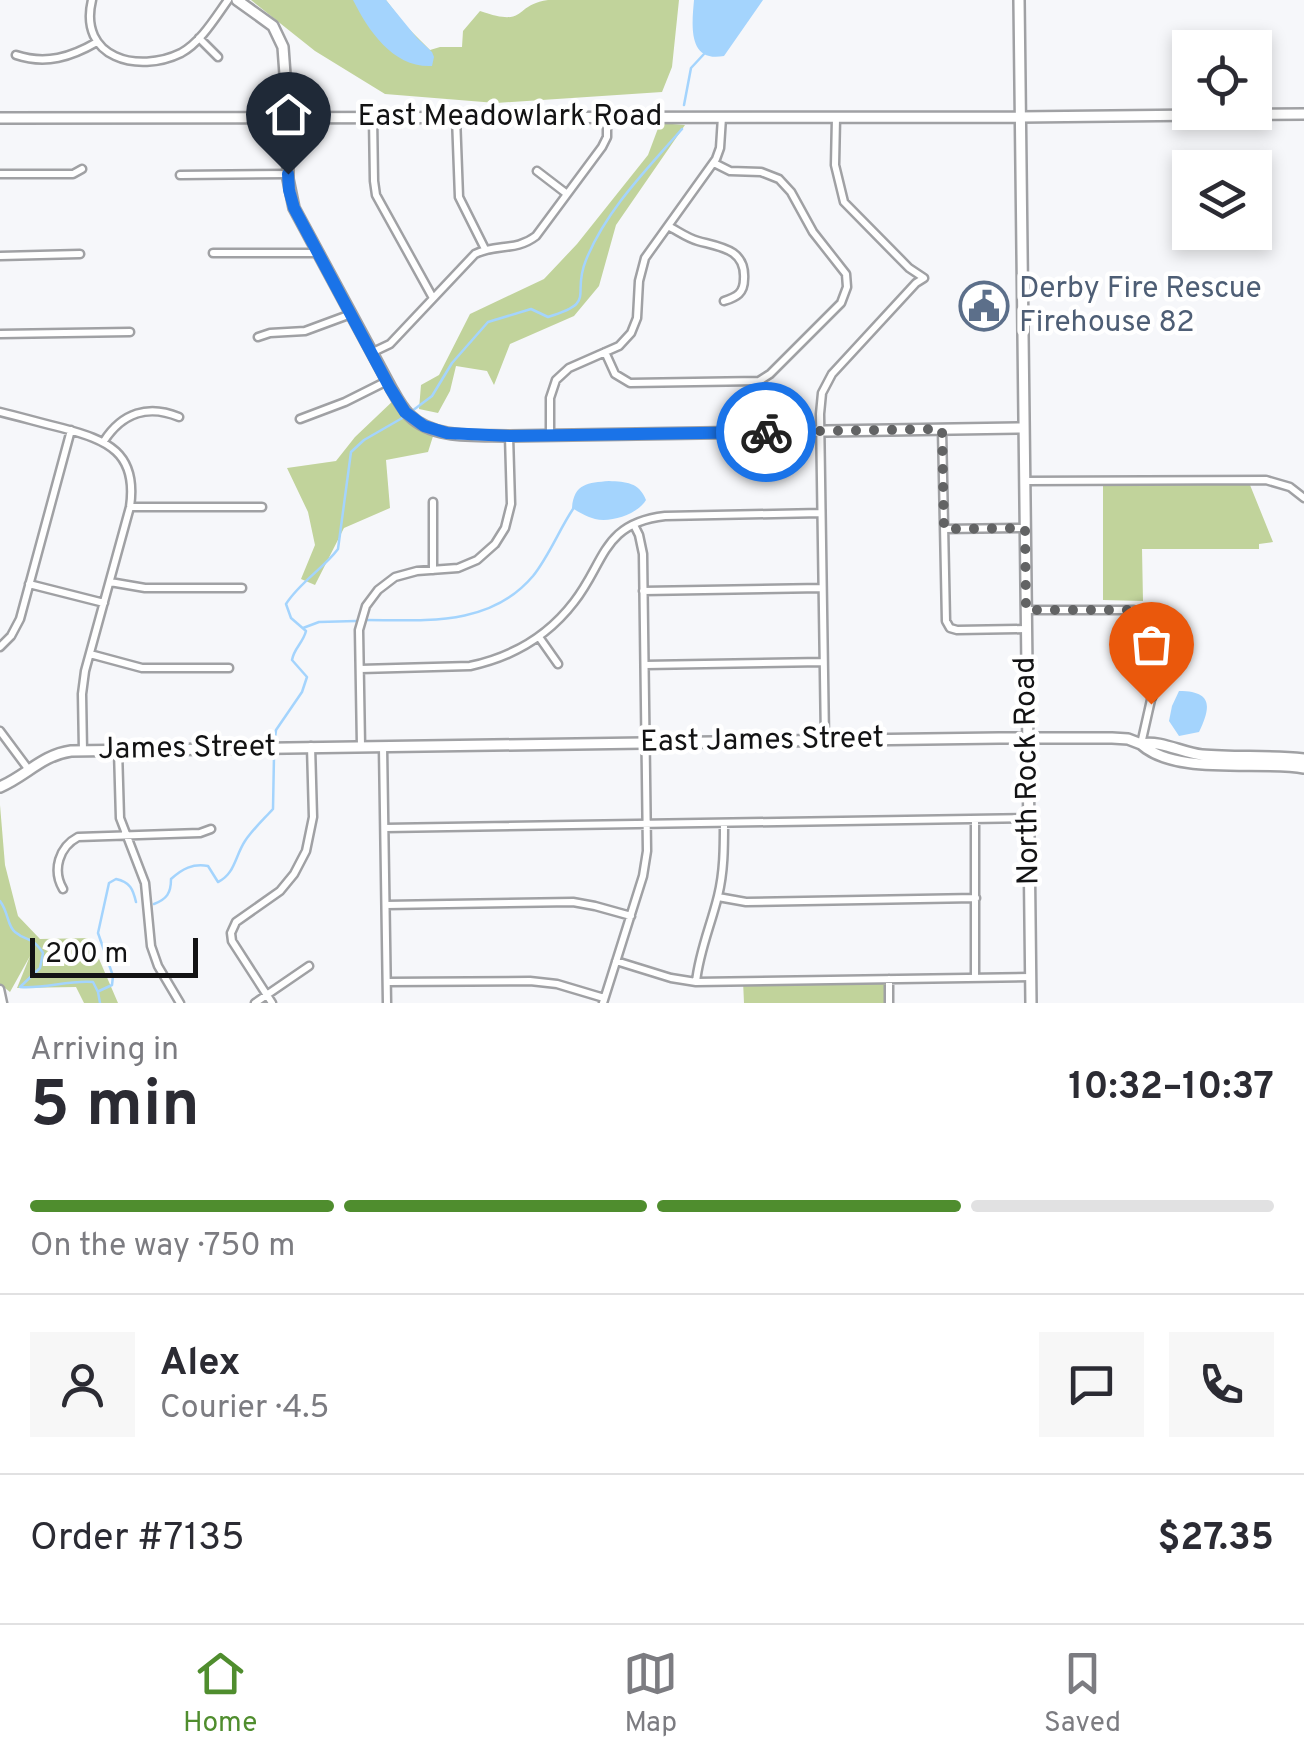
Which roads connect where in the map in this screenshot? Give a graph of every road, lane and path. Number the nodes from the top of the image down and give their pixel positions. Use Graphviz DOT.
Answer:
graph roads {
  1 [pos="92,0"];
  2 [pos="228,0"];
  3 [pos="237,0"];
  4 [pos="1019,0"];
  5 [pos="199,38"];
  6 [pos="97,42"];
  7 [pos="16,55"];
  8 [pos="218,57"];
  9 [pos="1304,114"];
  10 [pos="836,116"];
  11 [pos="1020,116"];
  12 [pos="373,117"];
  13 [pos="456,117"];
  14 [pos="607,117"];
  15 [pos="722,117"];
  16 [pos="0,118"];
  17 [pos="288,118"];
  18 [pos="714,163"];
  19 [pos="82,169"];
  20 [pos="536,171"];
  21 [pos="0,174"];
  22 [pos="288,174"];
  23 [pos="180,175"];
  24 [pos="567,194"];
  25 [pos="668,226"];
  26 [pos="486,249"];
  27 [pos="213,253"];
  28 [pos="318,253"];
  29 [pos="80,254"];
  30 [pos="0,256"];
  31 [pos="433,298"];
  32 [pos="724,301"];
  33 [pos="350,314"];
  34 [pos="130,332"];
  35 [pos="0,334"];
  36 [pos="258,337"];
  37 [pos="605,352"];
  38 [pos="372,353"];
  39 [pos="387,381"];
  40 [pos="0,412"];
  41 [pos="179,418"];
  42 [pos="300,420"];
  43 [pos="1023,428"];
  44 [pos="942,429"];
  45 [pos="70,430"];
  46 [pos="821,431"];
  47 [pos="550,435"];
  48 [pos="510,436"];
  49 [pos="104,441"];
  50 [pos="1024,481"];
  51 [pos="1304,498"];
  52 [pos="433,502"];
  53 [pos="262,506"];
  54 [pos="130,507"];
  55 [pos="821,513"];
  56 [pos="634,525"];
  57 [pos="1025,528"];
  58 [pos="944,529"];
  59 [pos="433,570"];
  60 [pos="110,582"];
  61 [pos="29,584"];
  62 [pos="242,588"];
  63 [pos="822,588"];
  64 [pos="643,591"];
  65 [pos="104,603"];
  66 [pos="1026,610"];
  67 [pos="1026,629"];
  68 [pos="539,637"];
  69 [pos="0,646"];
  70 [pos="90,654"];
  71 [pos="824,662"];
  72 [pos="558,664"];
  73 [pos="644,666"];
  74 [pos="230,668"];
  75 [pos="360,669"];
  76 [pos="0,732"];
  77 [pos="1028,738"];
  78 [pos="825,740"];
  79 [pos="646,742"];
  80 [pos="1141,744"];
  81 [pos="311,746"];
  82 [pos="361,746"];
  83 [pos="383,746"];
  84 [pos="118,750"];
  85 [pos="83,751"];
  86 [pos="1304,759"];
  87 [pos="1304,768"];
  88 [pos="29,770"];
  89 [pos="0,786"];
  90 [pos="1028,818"];
  91 [pos="975,819"];
  92 [pos="724,823"];
  93 [pos="646,824"];
  94 [pos="385,828"];
  95 [pos="211,829"];
  96 [pos="124,835"];
  97 [pos="62,889"];
  98 [pos="718,897"];
  99 [pos="976,898"];
  100 [pos="386,905"];
  101 [pos="631,916"];
  102 [pos="616,961"];
  103 [pos="309,966"];
  104 [pos="1030,977"];
  105 [pos="975,978"];
  106 [pos="888,979"];
  107 [pos="387,982"];
  108 [pos="696,982"];
  109 [pos="0,989"];
  110 [pos="269,999"];
  111 [pos="604,1001"];
  112 [pos="4,1003"];
  113 [pos="180,1003"];
  114 [pos="255,1003"];
  115 [pos="387,1003"];
  116 [pos="889,1003"];
  117 [pos="1031,1003"];
  1 -- 6 [label="street"];
  2 -- 5 [label="street"];
  3 -- 17 [label="street"];
  4 -- 11 [label="street, North Rock Road"];
  5 -- 6 [label="street"];
  5 -- 8 [label="street"];
  6 -- 7 [label="street"];
  9 -- 11 [label="street, East Meadowlark Road"];
  10 -- 11 [label="street, East Meadowlark Road"];
  10 -- 15 [label="street, East Meadowlark Road"];
  10 -- 46 [label="street"];
  11 -- 43 [label="street, North Rock Road"];
  12 -- 13 [label="street, East Meadowlark Road"];
  12 -- 17 [label="street, East Meadowlark Road"];
  12 -- 31 [label="street"];
  13 -- 14 [label="street, East Meadowlark Road"];
  13 -- 26 [label="street"];
  14 -- 15 [label="street, East Meadowlark Road"];
  14 -- 24 [label="street"];
  15 -- 18 [label="street"];
  16 -- 17 [label="street, East Meadowlark Road"];
  17 -- 22 [label="street"];
  18 -- 25 [label="street"];
  18 -- 37 [label="street"];
  19 -- 21 [label="street"];
  20 -- 24 [label="street"];
  22 -- 23 [label="street"];
  22 -- 28 [label="street"];
  24 -- 26 [label="street"];
  25 -- 32 [label="street"];
  25 -- 37 [label="street"];
  26 -- 31 [label="street"];
  27 -- 28 [label="street"];
  28 -- 33 [label="street"];
  29 -- 30 [label="street"];
  31 -- 38 [label="street"];
  33 -- 36 [label="street"];
  33 -- 38 [label="street"];
  34 -- 35 [label="street"];
  37 -- 47 [label="street"];
  38 -- 39 [label="street"];
  39 -- 42 [label="street"];
  39 -- 48 [label="street"];
  40 -- 45 [label="street"];
  41 -- 49 [label="street"];
  43 -- 44 [label="street"];
  43 -- 50 [label="street, North Rock Road"];
  44 -- 46 [label="street"];
  44 -- 58 [label="street"];
  45 -- 49 [label="street"];
  45 -- 61 [label="street"];
  46 -- 47 [label="street"];
  46 -- 55 [label="street"];
  47 -- 48 [label="street"];
  48 -- 59 [label="street"];
  49 -- 54 [label="street"];
  50 -- 51 [label="street"];
  50 -- 57 [label="street, North Rock Road"];
  52 -- 59 [label="street"];
  53 -- 54 [label="street"];
  54 -- 60 [label="street"];
  55 -- 56 [label="street"];
  55 -- 63 [label="street"];
  56 -- 64 [label="street"];
  56 -- 68 [label="street"];
  57 -- 58 [label="street"];
  57 -- 66 [label="street, North Rock Road"];
  58 -- 67 [label="street"];
  59 -- 75 [label="street"];
  60 -- 62 [label="street"];
  60 -- 65 [label="street"];
  61 -- 65 [label="street"];
  61 -- 69 [label="street"];
  63 -- 64 [label="street"];
  63 -- 71 [label="street"];
  64 -- 73 [label="street"];
  65 -- 70 [label="street"];
  66 -- 67 [label="street, North Rock Road"];
  66 -- 80 [label="street"];
  67 -- 77 [label="street, North Rock Road"];
  68 -- 72 [label="street"];
  68 -- 75 [label="street"];
  70 -- 74 [label="street"];
  70 -- 85 [label="street"];
  71 -- 73 [label="street"];
  71 -- 78 [label="street"];
  73 -- 79 [label="street"];
  75 -- 82 [label="street"];
  76 -- 88 [label="street"];
  77 -- 78 [label="street, East James Street"];
  77 -- 80 [label="street, East James Street"];
  77 -- 90 [label="street, North Rock Road"];
  78 -- 79 [label="street, East James Street"];
  79 -- 83 [label="street, East James Street"];
  79 -- 93 [label="street"];
  80 -- 86 [label="street, East James Street"];
  80 -- 87 [label="street, East James Street"];
  81 -- 82 [label="street, James Street"];
  81 -- 84 [label="street, James Street"];
  81 -- 110 [label="street"];
  82 -- 83 [label="street, James Street"];
  83 -- 94 [label="street"];
  84 -- 85 [label="street, James Street"];
  84 -- 96 [label="street"];
  85 -- 88 [label="street, James Street"];
  88 -- 89 [label="street, James Street"];
  90 -- 91 [label="street"];
  90 -- 104 [label="street, North Rock Road"];
  91 -- 92 [label="street"];
  91 -- 99 [label="street"];
  92 -- 93 [label="street"];
  92 -- 98 [label="street"];
  93 -- 94 [label="street"];
  93 -- 101 [label="street"];
  94 -- 100 [label="street"];
  95 -- 96 [label="street"];
  96 -- 97 [label="street"];
  96 -- 113 [label="street"];
  98 -- 99 [label="street"];
  98 -- 108 [label="street"];
  99 -- 105 [label="street"];
  100 -- 101 [label="street"];
  100 -- 107 [label="street"];
  101 -- 102 [label="street"];
  102 -- 108 [label="street"];
  102 -- 111 [label="street"];
  103 -- 110 [label="street"];
  104 -- 105 [label="street"];
  104 -- 117 [label="street, North Rock Road"];
  105 -- 106 [label="street"];
  106 -- 108 [label="street"];
  106 -- 116 [label="street"];
  107 -- 111 [label="street"];
  107 -- 115 [label="street"];
  109 -- 112 [label="street"];
  110 -- 114 [label="street"];
}
